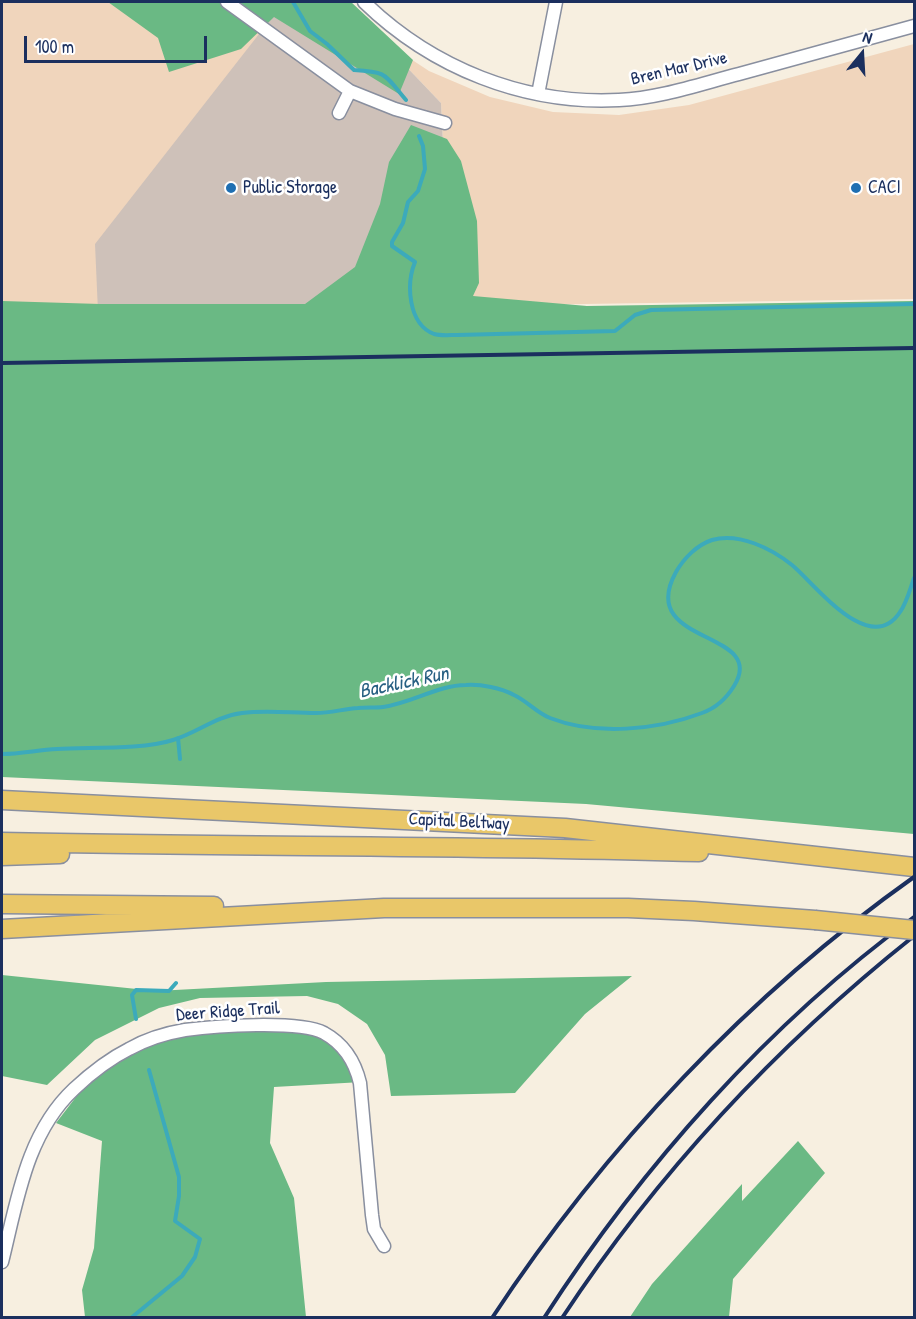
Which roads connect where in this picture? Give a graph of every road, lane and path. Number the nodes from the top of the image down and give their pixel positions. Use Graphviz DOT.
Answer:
graph roads {
  1 [pos="227,2"];
  2 [pos="364,2"];
  3 [pos="556,2"];
  4 [pos="915,26"];
  5 [pos="350,91"];
  6 [pos="538,94"];
  7 [pos="339,113"];
  8 [pos="445,123"];
  9 [pos="2,800"];
  10 [pos="2,842"];
  11 [pos="391,845"];
  12 [pos="2,856"];
  13 [pos="828,856"];
  14 [pos="915,867"];
  15 [pos="2,903"];
  16 [pos="384,908"];
  17 [pos="2,929"];
  18 [pos="915,930"];
  19 [pos="384,1246"];
  20 [pos="2,1262"];
  1 -- 5 [label="street"];
  2 -- 6 [label="street, Bren Mar Drive"];
  3 -- 6 [label="street"];
  4 -- 6 [label="street, Bren Mar Drive"];
  5 -- 7 [label="street"];
  5 -- 8 [label="street"];
  9 -- 13 [label="highway, Capital Beltway"];
  10 -- 11 [label="highway"];
  11 -- 12 [label="highway"];
  11 -- 13 [label="highway"];
  13 -- 14 [label="highway, Capital Beltway"];
  15 -- 16 [label="highway"];
  16 -- 17 [label="highway"];
  16 -- 18 [label="highway, bridge"];
  19 -- 20 [label="street, Deer Ridge Trail"];
}
